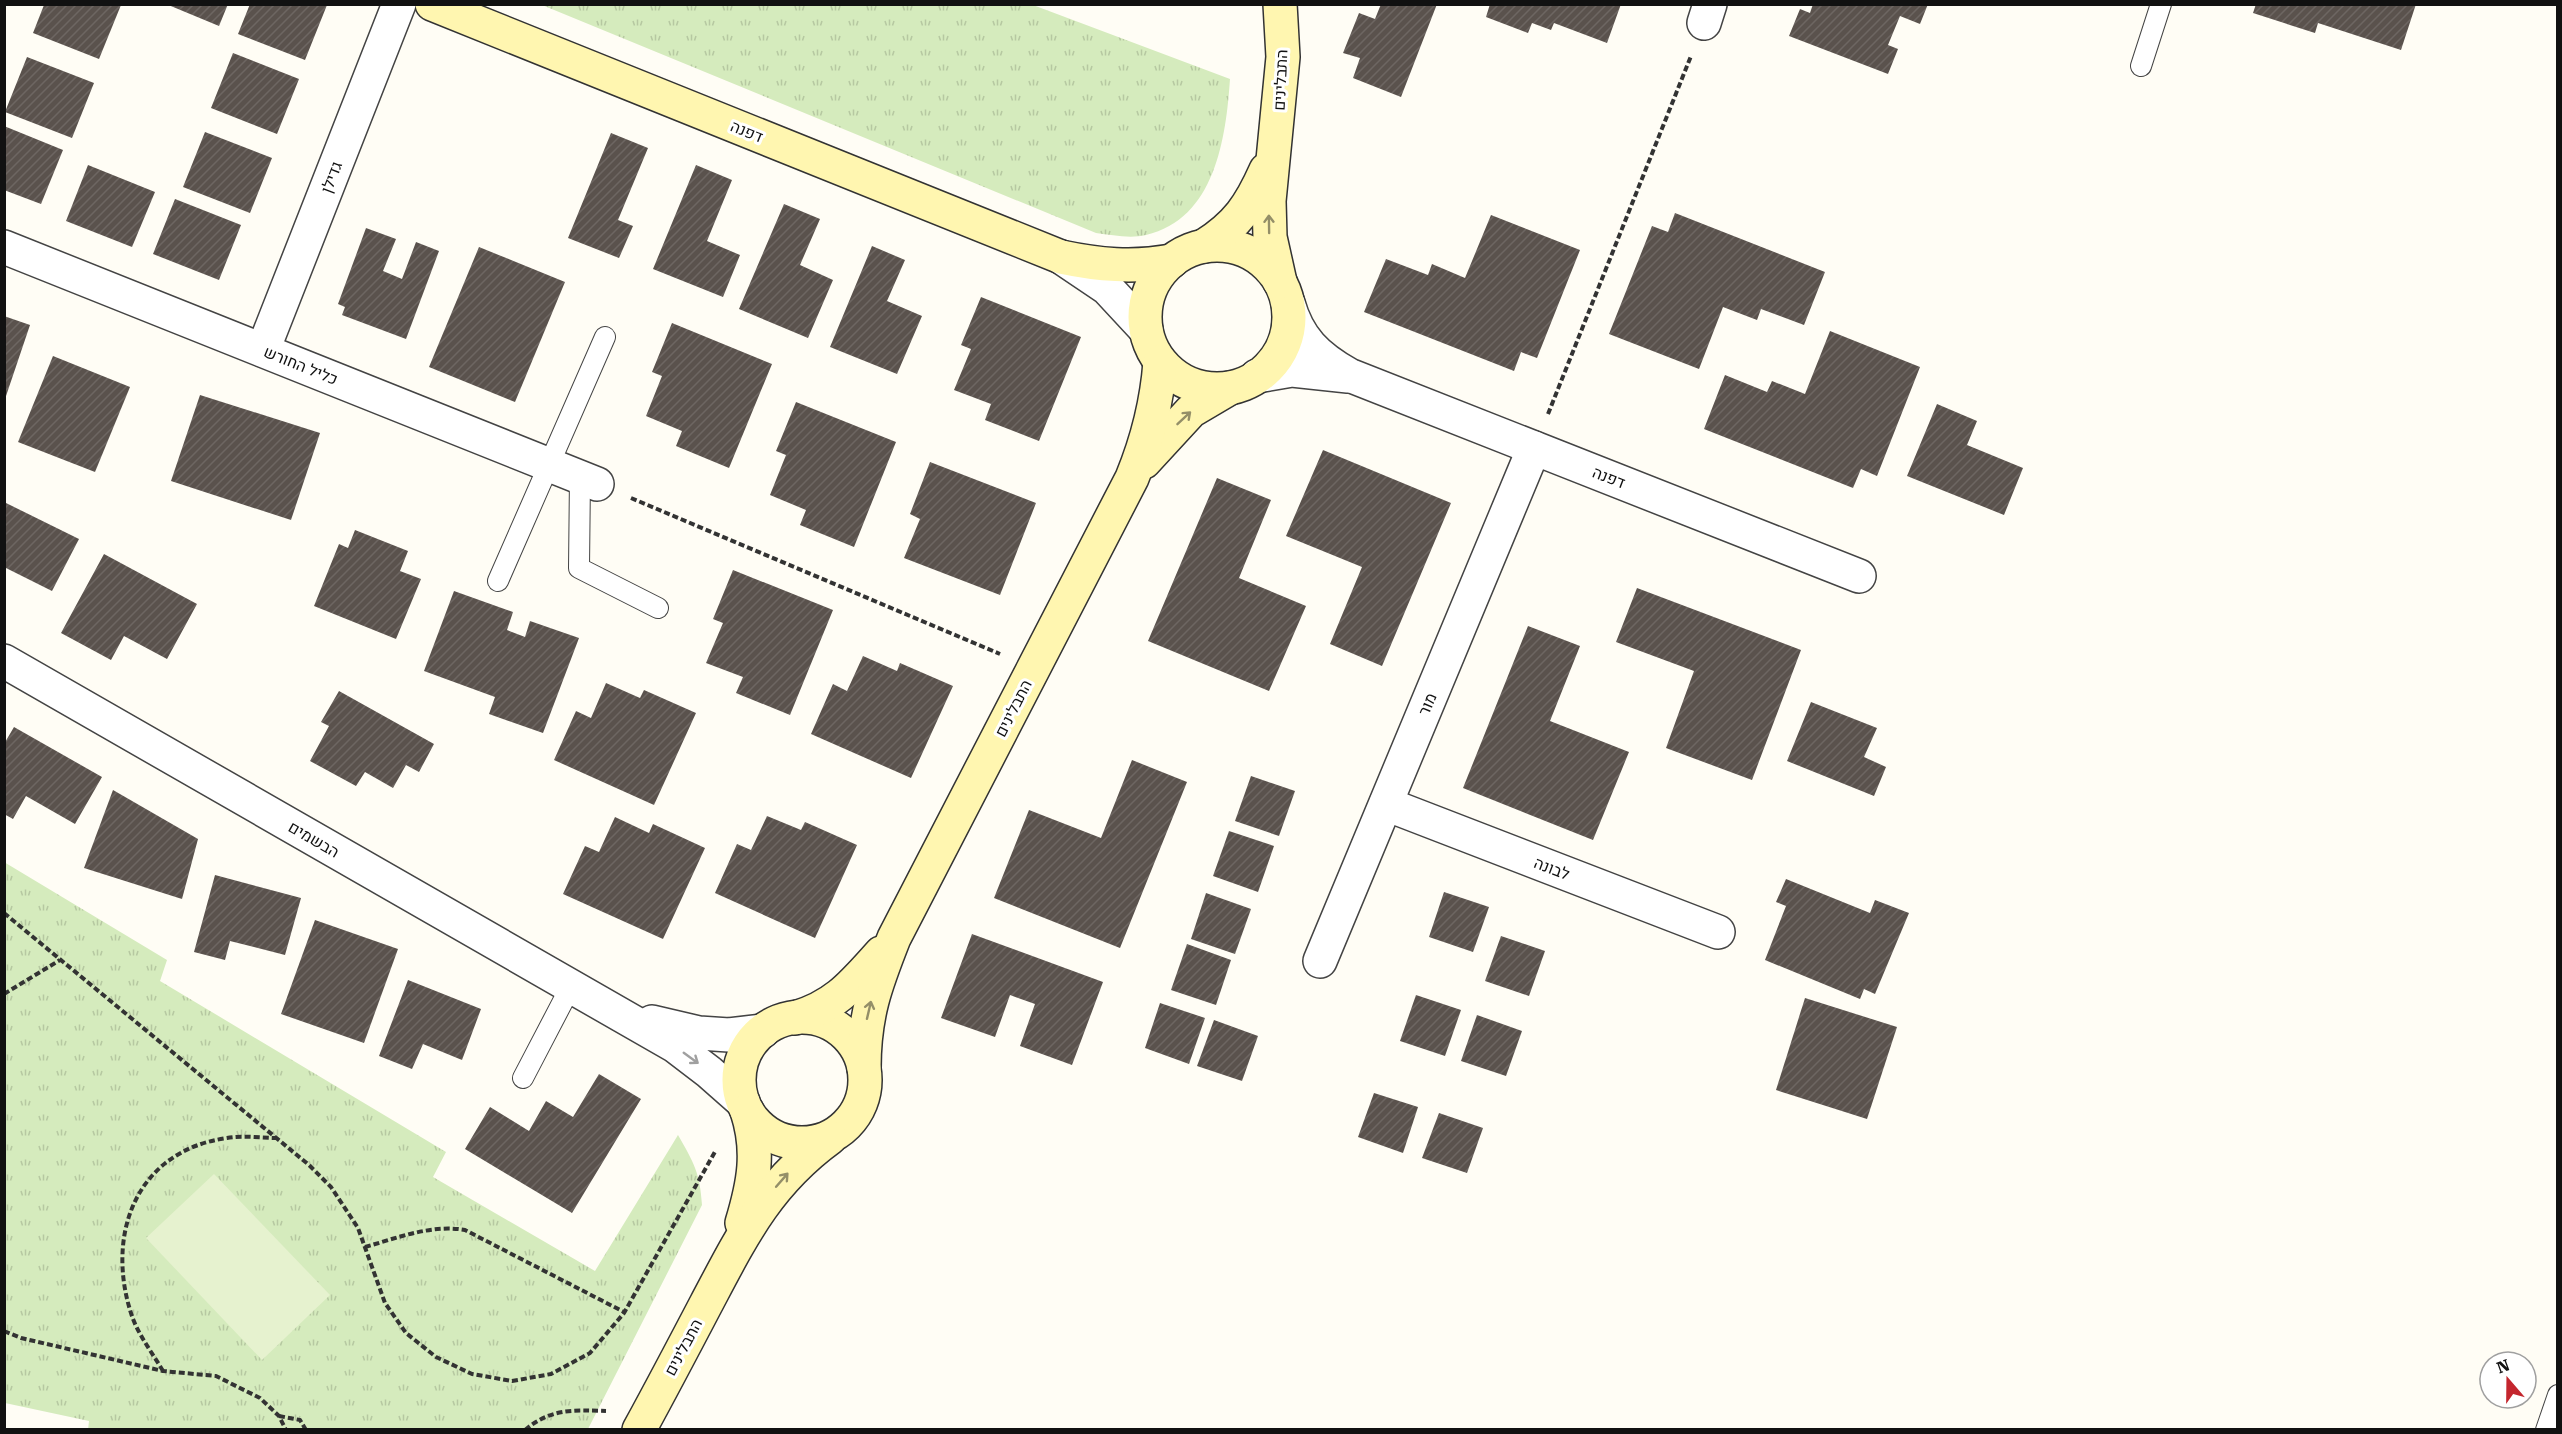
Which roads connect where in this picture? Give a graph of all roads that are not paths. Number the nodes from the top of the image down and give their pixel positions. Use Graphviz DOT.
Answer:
graph roads {
  1 [pos="399,4"];
  2 [pos="432,4"];
  3 [pos="1280,4"];
  4 [pos="2161,4"];
  5 [pos="2141,66"];
  6 [pos="1272,154"];
  7 [pos="1204,246"];
  8 [pos="4,247"];
  9 [pos="1061,257"];
  10 [pos="1172,261"];
  11 [pos="1284,292"];
  12 [pos="1146,330"];
  13 [pos="605,337"];
  14 [pos="263,350"];
  15 [pos="1160,362"];
  16 [pos="1358,379"];
  17 [pos="1244,382"];
  18 [pos="1534,448"];
  19 [pos="548,465"];
  20 [pos="1132,477"];
  21 [pos="589,481"];
  22 [pos="1859,576"];
  23 [pos="498,581"];
  24 [pos="658,608"];
  25 [pos="4,661"];
  26 [pos="1386,804"];
  27 [pos="1718,932"];
  28 [pos="894,938"];
  29 [pos="1320,961"];
  30 [pos="570,986"];
  31 [pos="624,1016"];
  32 [pos="777,1025"];
  33 [pos="864,1068"];
  34 [pos="523,1078"];
  35 [pos="745,1106"];
  36 [pos="842,1129"];
  37 [pos="728,1264"];
  38 [pos="2558,1395"];
  39 [pos="644,1421"];
  40 [pos="2546,1430"];
  1 -- 14 [label="street, גדילן"];
  2 -- 9 [label="street, דפנה"];
  3 -- 6 [label="street, התבלינים"];
  4 -- 5 [label="lane"];
  6 -- 7 [label="street, התבלינים"];
  11 -- 6 [label="street, התבלינים, one-way"];
  7 -- 10 [label="street"];
  7 -- 11 [label="street"];
  8 -- 14 [label="street, כליל החורש"];
  9 -- 10 [label="street, דפנה"];
  9 -- 12 [label="street, דפנה"];
  10 -- 12 [label="street"];
  11 -- 16 [label="street, דפנה"];
  11 -- 17 [label="street"];
  12 -- 15 [label="street"];
  13 -- 19 [label="lane"];
  14 -- 19 [label="street, כליל החורש"];
  15 -- 17 [label="street"];
  15 -- 20 [label="street, התבלינים"];
  16 -- 17 [label="street, דפנה"];
  16 -- 18 [label="street, דפנה"];
  20 -- 17 [label="street, התבלינים, one-way"];
  18 -- 22 [label="street, דפנה"];
  18 -- 26 [label="street, מור"];
  19 -- 21 [label="street, כליל החורש"];
  19 -- 23 [label="lane"];
  20 -- 28 [label="street, התבלינים"];
  21 -- 24 [label="lane"];
  25 -- 30 [label="street, הבשמים"];
  26 -- 27 [label="street, לבונה"];
  26 -- 29 [label="street, מור"];
  28 -- 32 [label="street, התבלינים"];
  33 -- 28 [label="street, התבלינים, one-way"];
  30 -- 31 [label="street, הבשמים"];
  30 -- 34 [label="lane"];
  31 -- 32 [label="street, הבשמים"];
  31 -- 35 [label="street, הבשמים, one-way"];
  32 -- 33 [label="street"];
  32 -- 35 [label="street"];
  33 -- 36 [label="street"];
  35 -- 36 [label="street"];
  35 -- 37 [label="street, התבלינים"];
  37 -- 36 [label="street, התבלינים, one-way"];
  37 -- 39 [label="street, התבלינים"];
  38 -- 40 [label="lane"];
}
